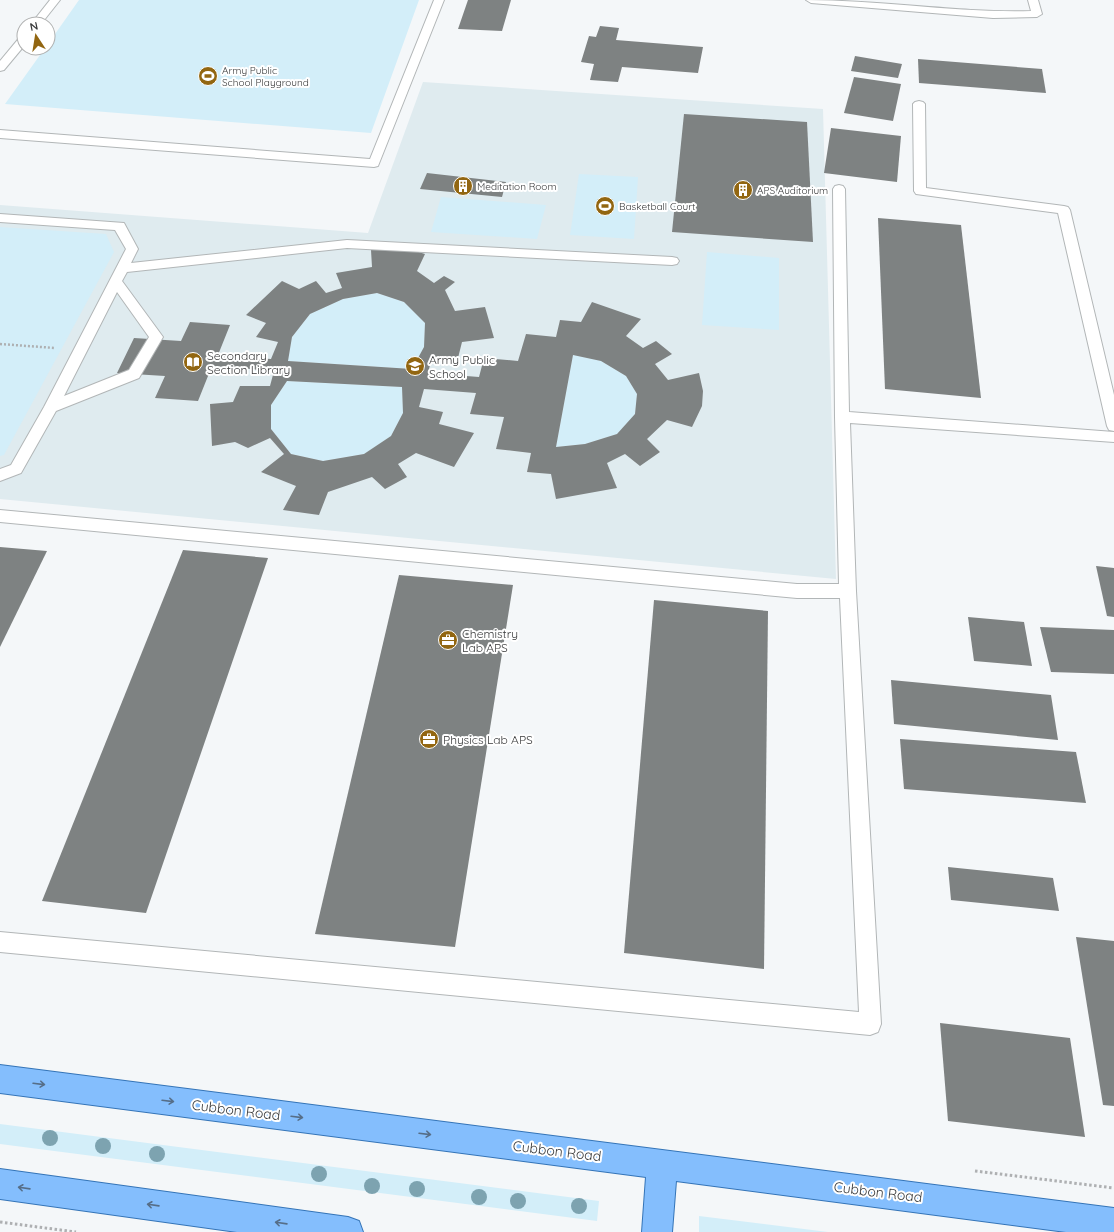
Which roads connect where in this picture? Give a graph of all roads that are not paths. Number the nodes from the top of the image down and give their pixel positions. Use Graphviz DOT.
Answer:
graph roads {
  1 [pos="55,0"];
  2 [pos="439,0"];
  3 [pos="811,0"];
  4 [pos="1033,0"];
  5 [pos="42,16"];
  6 [pos="16,48"];
  7 [pos="0,68"];
  8 [pos="919,104"];
  9 [pos="0,134"];
  10 [pos="839,189"];
  11 [pos="0,218"];
  12 [pos="672,261"];
  13 [pos="122,268"];
  14 [pos="116,282"];
  15 [pos="50,407"];
  16 [pos="842,417"];
  17 [pos="1114,426"];
  18 [pos="1114,437"];
  19 [pos="0,474"];
  20 [pos="0,516"];
  21 [pos="848,591"];
  22 [pos="0,942"];
  23 [pos="0,1079"];
  24 [pos="662,1165"];
  25 [pos="0,1184"];
  26 [pos="1114,1223"];
  27 [pos="1057,1224"];
  28 [pos="348,1232"];
  29 [pos="657,1232"];
  1 -- 5 [label="lane"];
  2 -- 9 [label="lane"];
  3 -- 4 [label="lane"];
  6 -- 7 [label="lane"];
  8 -- 17 [label="lane"];
  10 -- 16 [label="lane"];
  11 -- 13 [label="lane"];
  12 -- 13 [label="lane"];
  13 -- 14 [label="lane"];
  14 -- 15 [label="lane"];
  14 -- 15 [label="lane"];
  15 -- 19 [label="lane"];
  16 -- 18 [label="lane"];
  16 -- 21 [label="lane"];
  20 -- 21 [label="lane"];
  21 -- 22 [label="lane"];
  23 -- 24 [label="main road, Cubbon Road, one-way"];
  24 -- 27 [label="main road, Cubbon Road"];
  24 -- 29 [label="main road"];
  28 -- 25 [label="main road, one-way"];
  26 -- 27 [label="main road, Cubbon Road"];
}
